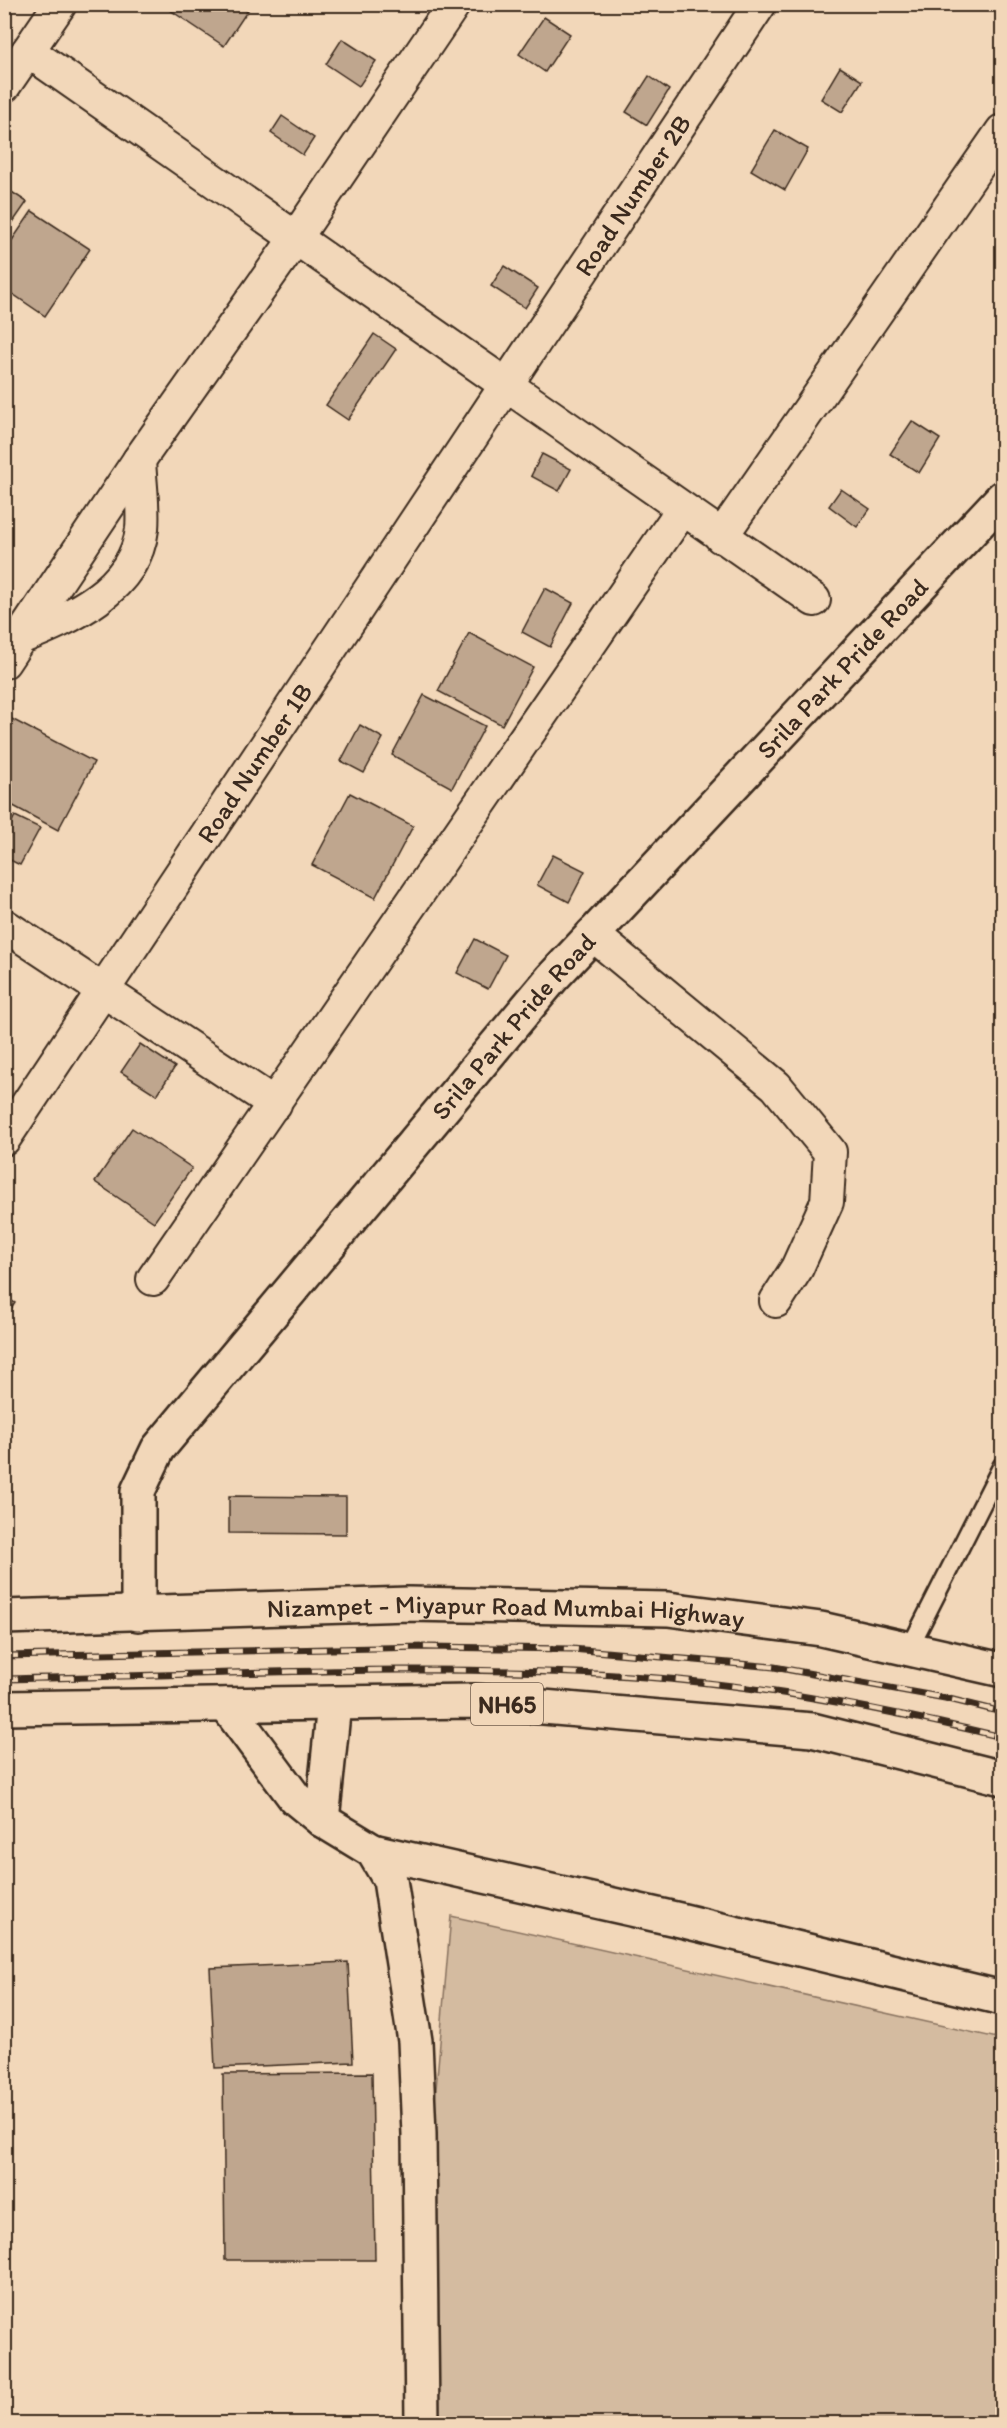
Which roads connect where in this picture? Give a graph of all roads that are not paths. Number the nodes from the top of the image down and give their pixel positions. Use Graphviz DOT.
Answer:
graph roads {
  1 [pos="60,4"];
  2 [pos="454,4"];
  3 [pos="760,4"];
  4 [pos="28,51"];
  5 [pos="4,86"];
  6 [pos="1002,131"];
  7 [pos="295,239"];
  8 [pos="507,388"];
  9 [pos="139,460"];
  10 [pos="1002,498"];
  11 [pos="682,510"];
  12 [pos="721,537"];
  13 [pos="814,600"];
  14 [pos="12,650"];
  15 [pos="4,924"];
  16 [pos="592,934"];
  17 [pos="105,990"];
  18 [pos="275,1104"];
  19 [pos="4,1138"];
  20 [pos="153,1279"];
  21 [pos="776,1301"];
  22 [pos="1002,1465"];
  23 [pos="138,1614"];
  24 [pos="4,1617"];
  25 [pos="909,1649"];
  26 [pos="1002,1670"];
  27 [pos="334,1704"];
  28 [pos="226,1705"];
  29 [pos="4,1708"];
  30 [pos="1002,1778"];
  31 [pos="322,1820"];
  32 [pos="373,1851"];
  33 [pos="1002,1998"];
  34 [pos="422,2424"];
  1 -- 4 [label="street"];
  2 -- 7 [label="street"];
  3 -- 8 [label="street, Road Number 2B"];
  4 -- 5 [label="street"];
  4 -- 7 [label="street"];
  6 -- 12 [label="street"];
  7 -- 8 [label="street"];
  7 -- 9 [label="street"];
  8 -- 11 [label="street"];
  8 -- 17 [label="street, Road Number 1B"];
  9 -- 14 [label="street"];
  9 -- 14 [label="street"];
  10 -- 16 [label="main road, Srila Park Pride Road"];
  11 -- 12 [label="street"];
  11 -- 18 [label="street"];
  12 -- 13 [label="street"];
  15 -- 17 [label="street"];
  16 -- 21 [label="street"];
  16 -- 23 [label="main road, Srila Park Pride Road"];
  17 -- 18 [label="street"];
  17 -- 19 [label="street, Road Number 1B"];
  18 -- 20 [label="street"];
  22 -- 25 [label="lane"];
  23 -- 24 [label="main road, Nizampet - Miyapur Road Mumbai Highway"];
  23 -- 25 [label="main road, Nizampet - Miyapur Road Mumbai Highway"];
  25 -- 26 [label="main road, Nizampet - Miyapur Road Mumbai Highway"];
  27 -- 28 [label="main road, NH65"];
  27 -- 30 [label="main road, NH65"];
  27 -- 31 [label="main road"];
  28 -- 29 [label="main road, NH65"];
  28 -- 31 [label="main road"];
  31 -- 32 [label="main road"];
  32 -- 33 [label="main road"];
  32 -- 34 [label="main road"];
}
